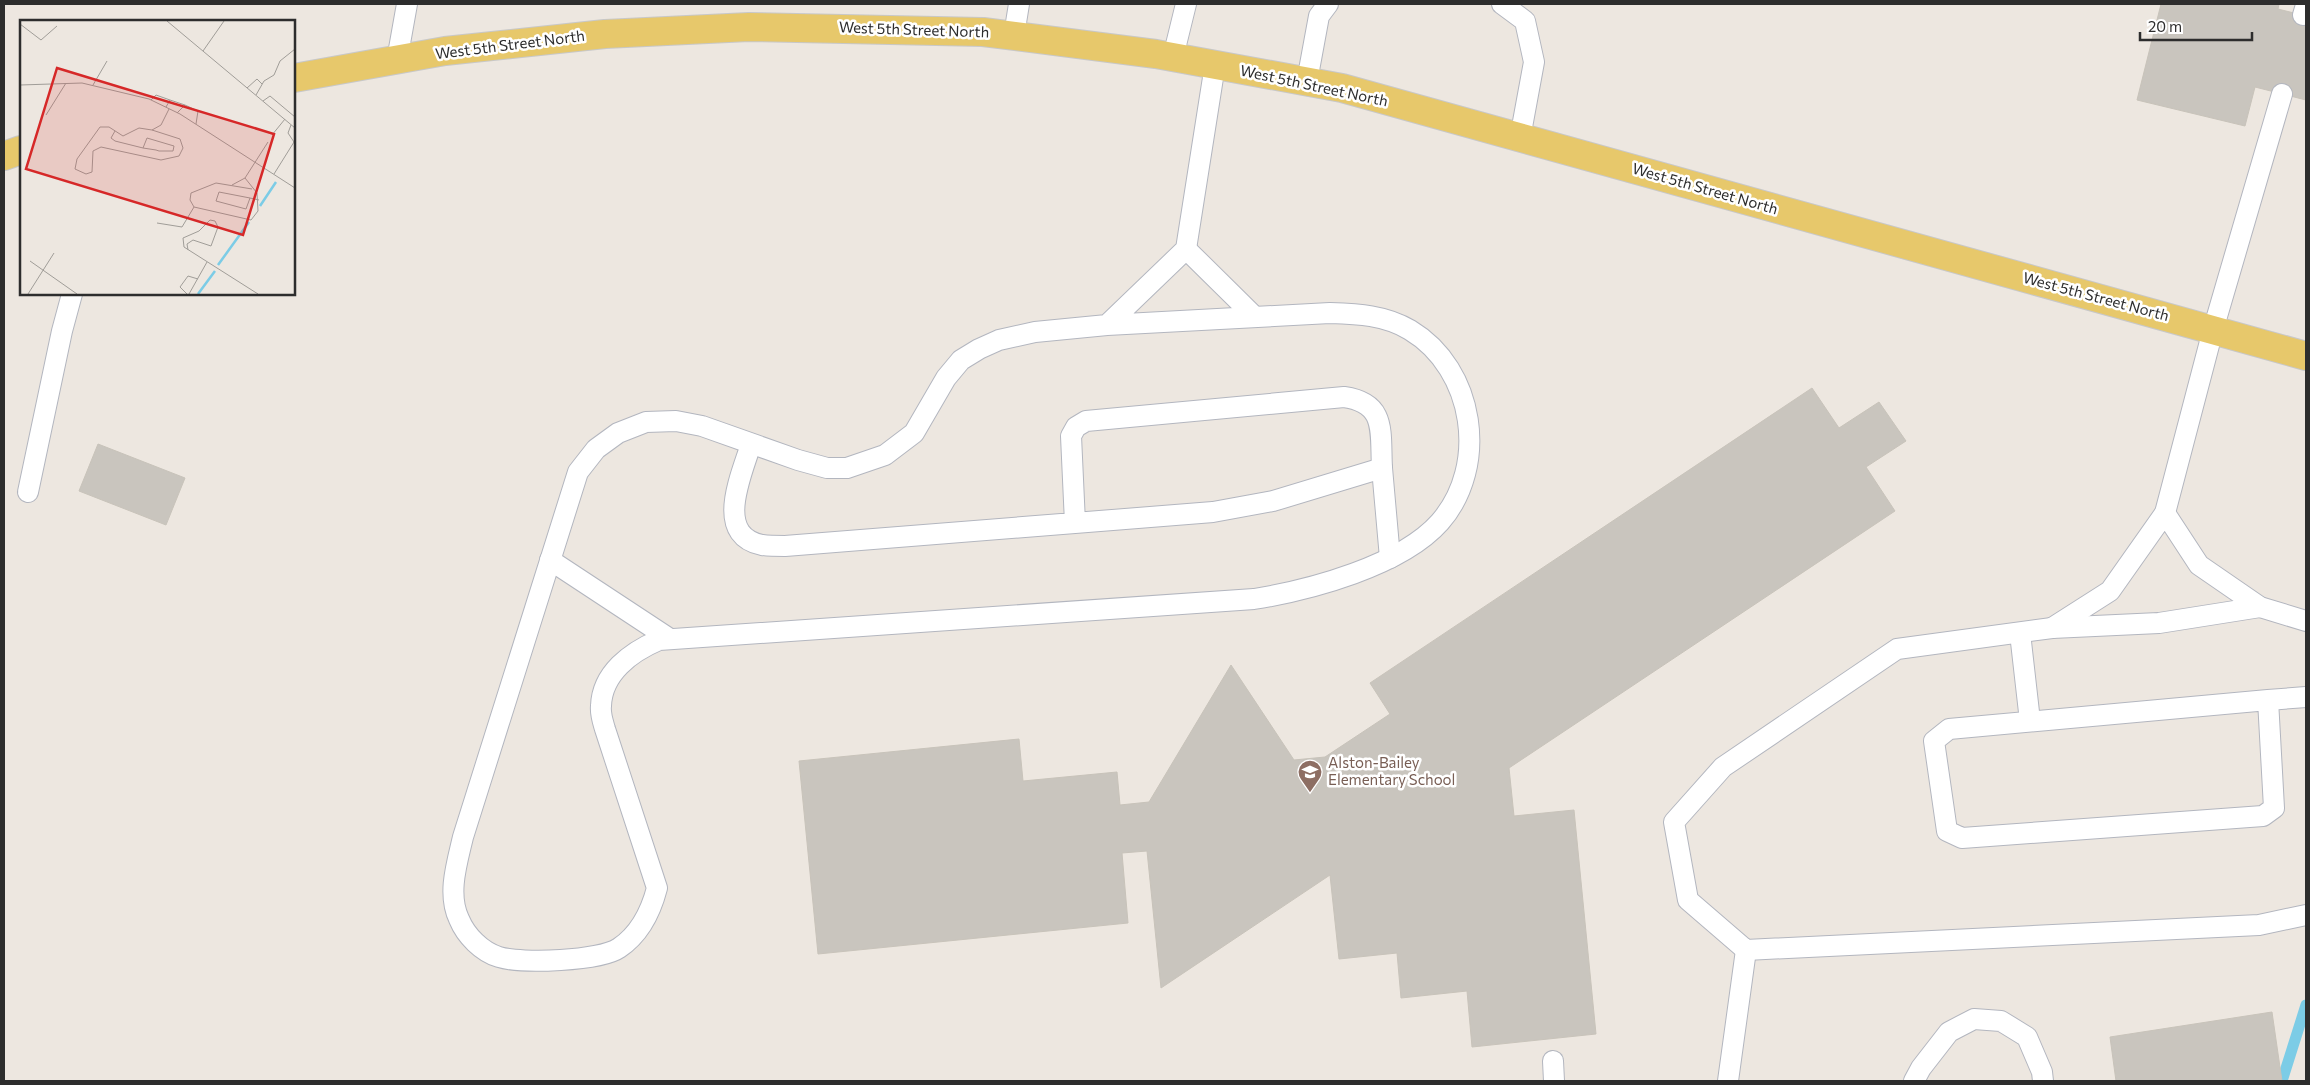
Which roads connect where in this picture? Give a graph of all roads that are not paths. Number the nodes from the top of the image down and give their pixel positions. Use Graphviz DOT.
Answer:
graph roads {
  1 [pos="407,4"];
  2 [pos="1019,4"];
  3 [pos="1186,4"];
  4 [pos="1328,4"];
  5 [pos="1502,4"];
  6 [pos="1014,35"];
  7 [pos="1173,57"];
  8 [pos="397,60"];
  9 [pos="1215,64"];
  10 [pos="295,78"];
  11 [pos="1306,81"];
  12 [pos="2282,94"];
  13 [pos="1520,138"];
  14 [pos="20,150"];
  15 [pos="4,156"];
  16 [pos="1186,249"];
  17 [pos="72,295"];
  18 [pos="1256,317"];
  19 [pos="1108,325"];
  20 [pos="2213,330"];
  21 [pos="2306,356"];
  22 [pos="751,444"];
  23 [pos="1382,468"];
  24 [pos="28,492"];
  25 [pos="2165,513"];
  26 [pos="1075,523"];
  27 [pos="1390,558"];
  28 [pos="550,560"];
  29 [pos="2260,607"];
  30 [pos="2306,621"];
  31 [pos="2052,628"];
  32 [pos="2020,633"];
  33 [pos="670,639"];
  34 [pos="2306,698"];
  35 [pos="2268,700"];
  36 [pos="2030,721"];
  37 [pos="2306,916"];
  38 [pos="1746,950"];
  39 [pos="1553,1061"];
  40 [pos="1554,1081"];
  41 [pos="1728,1081"];
  42 [pos="1914,1081"];
  43 [pos="2043,1081"];
  1 -- 8 [label="lane"];
  2 -- 6 [label="lane"];
  3 -- 7 [label="lane"];
  4 -- 11 [label="lane"];
  5 -- 13 [label="lane"];
  6 -- 7 [label="main road, West 5th Street North"];
  6 -- 8 [label="main road, West 5th Street North"];
  7 -- 9 [label="main road, West 5th Street North"];
  8 -- 10 [label="main road, West 5th Street North"];
  9 -- 11 [label="main road, West 5th Street North"];
  9 -- 16 [label="lane"];
  11 -- 13 [label="main road, West 5th Street North"];
  12 -- 20 [label="lane"];
  13 -- 20 [label="main road, West 5th Street North"];
  14 -- 15 [label="main road"];
  16 -- 18 [label="lane"];
  16 -- 19 [label="lane"];
  17 -- 24 [label="lane"];
  18 -- 19 [label="lane"];
  18 -- 27 [label="lane"];
  19 -- 22 [label="lane"];
  20 -- 21 [label="main road, West 5th Street North"];
  20 -- 25 [label="lane"];
  22 -- 26 [label="lane"];
  22 -- 28 [label="lane"];
  23 -- 26 [label="lane"];
  23 -- 26 [label="lane"];
  23 -- 27 [label="lane"];
  25 -- 29 [label="lane"];
  25 -- 31 [label="lane"];
  27 -- 33 [label="lane"];
  28 -- 33 [label="lane"];
  28 -- 33 [label="lane"];
  29 -- 30 [label="lane"];
  29 -- 31 [label="lane"];
  31 -- 32 [label="lane"];
  32 -- 36 [label="lane"];
  32 -- 38 [label="lane"];
  34 -- 35 [label="lane"];
  35 -- 36 [label="lane"];
  35 -- 36 [label="lane"];
  37 -- 38 [label="lane"];
  38 -- 41 [label="lane"];
  39 -- 40 [label="lane"];
  42 -- 43 [label="lane"];
}
